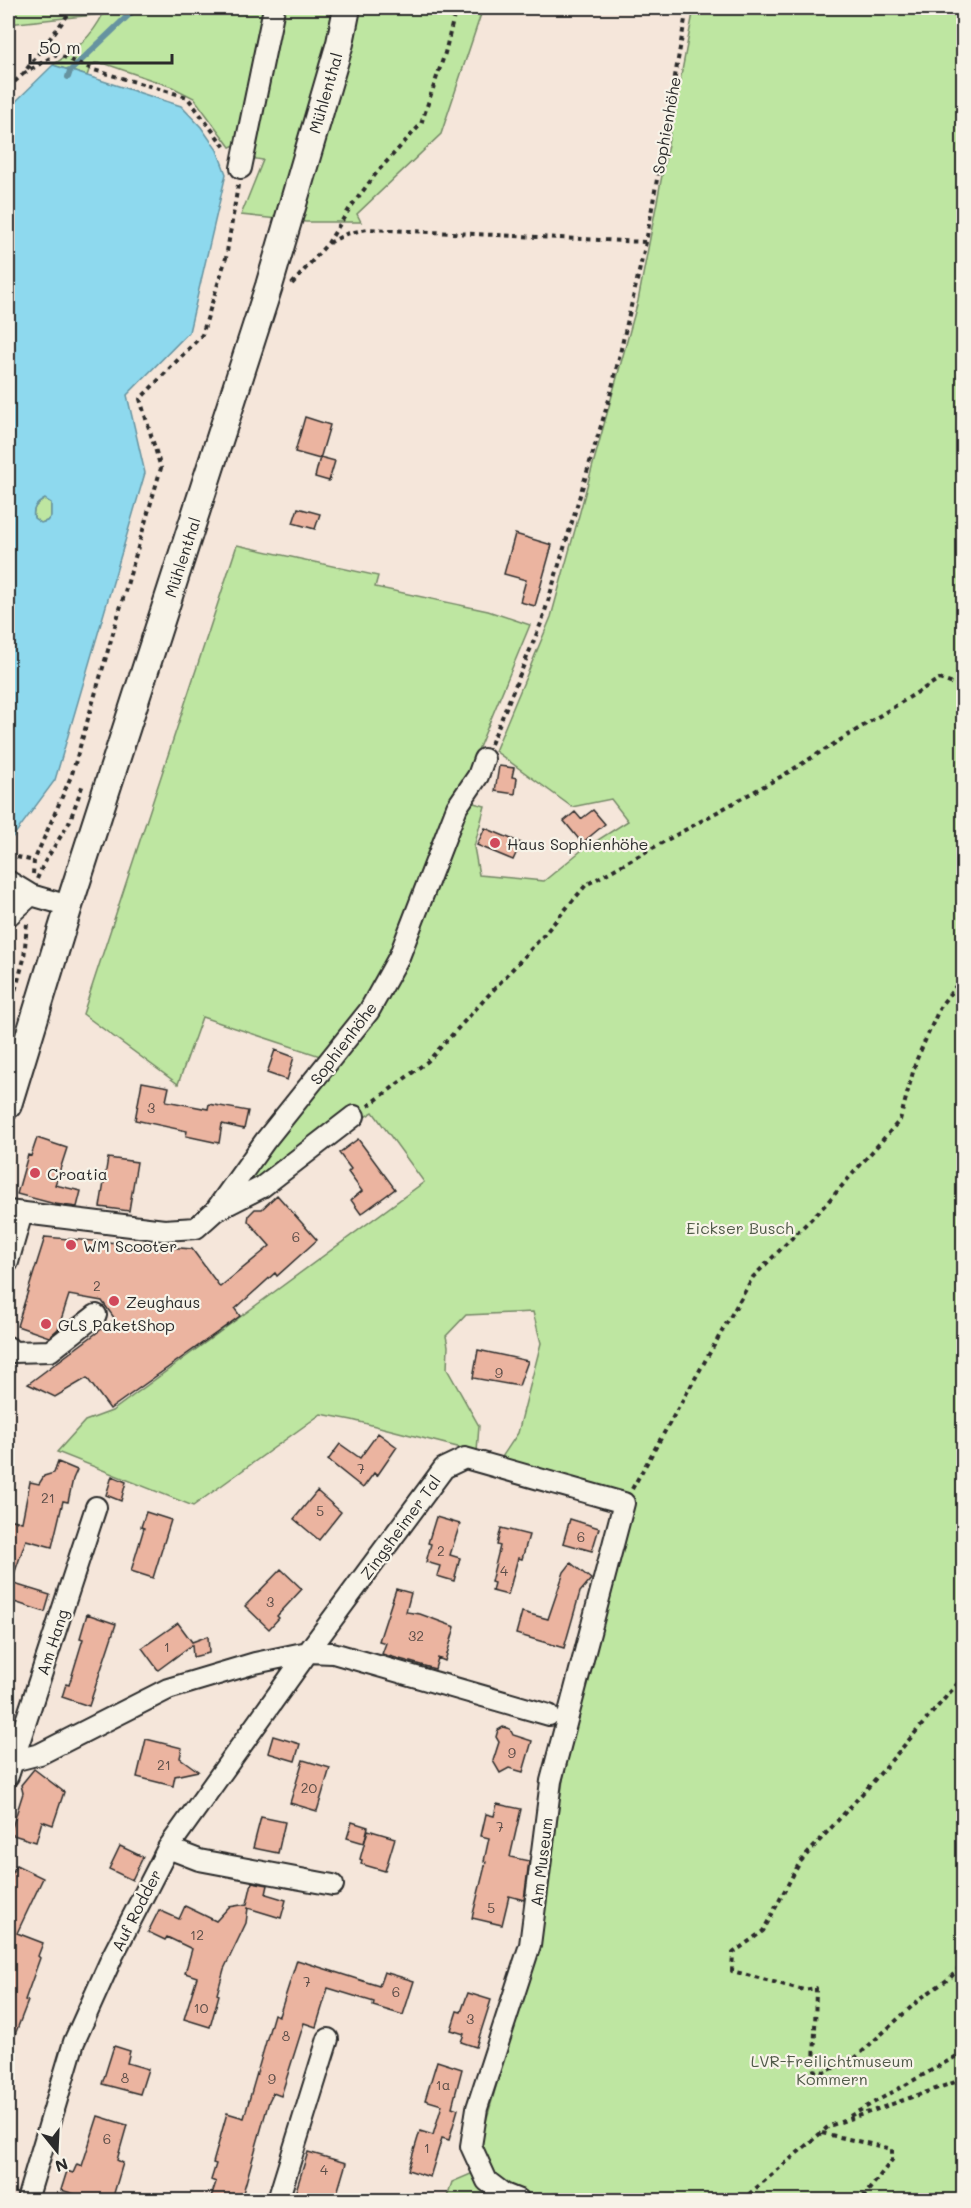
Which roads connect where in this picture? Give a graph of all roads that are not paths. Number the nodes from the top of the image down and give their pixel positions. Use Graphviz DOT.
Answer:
graph roads {
  1 [pos="274,8"];
  2 [pos="347,8"];
  3 [pos="241,168"];
  4 [pos="484,759"];
  5 [pos="8,881"];
  6 [pos="31,895"];
  7 [pos="8,897"];
  8 [pos="69,906"];
  9 [pos="8,916"];
  10 [pos="8,1105"];
  11 [pos="354,1116"];
  12 [pos="215,1211"];
  13 [pos="15,1212"];
  14 [pos="8,1262"];
  15 [pos="96,1315"];
  16 [pos="8,1347"];
  17 [pos="624,1503"];
  18 [pos="96,1507"];
  19 [pos="308,1652"];
  20 [pos="549,1715"];
  21 [pos="10,1769"];
  22 [pos="168,1848"];
  23 [pos="333,1885"];
  24 [pos="328,2039"];
  25 [pos="27,2200"];
  26 [pos="278,2200"];
  27 [pos="519,2200"];
  1 -- 3 [label="street"];
  2 -- 8 [label="main road, Mühlenthal"];
  4 -- 12 [label="street, Sophienhöhe"];
  5 -- 6 [label="street"];
  6 -- 7 [label="street"];
  6 -- 8 [label="street"];
  6 -- 9 [label="street"];
  8 -- 10 [label="main road, Mühlenthal"];
  11 -- 12 [label="street"];
  12 -- 13 [label="street"];
  13 -- 14 [label="street"];
  15 -- 16 [label="street"];
  17 -- 19 [label="street, Zingsheimer Tal"];
  17 -- 27 [label="street, Am Museum"];
  18 -- 21 [label="street, Am Hang"];
  19 -- 20 [label="street"];
  19 -- 21 [label="street"];
  19 -- 22 [label="street, Auf Rodder"];
  22 -- 23 [label="street"];
  22 -- 25 [label="street, Auf Rodder"];
  24 -- 26 [label="street"];
}
